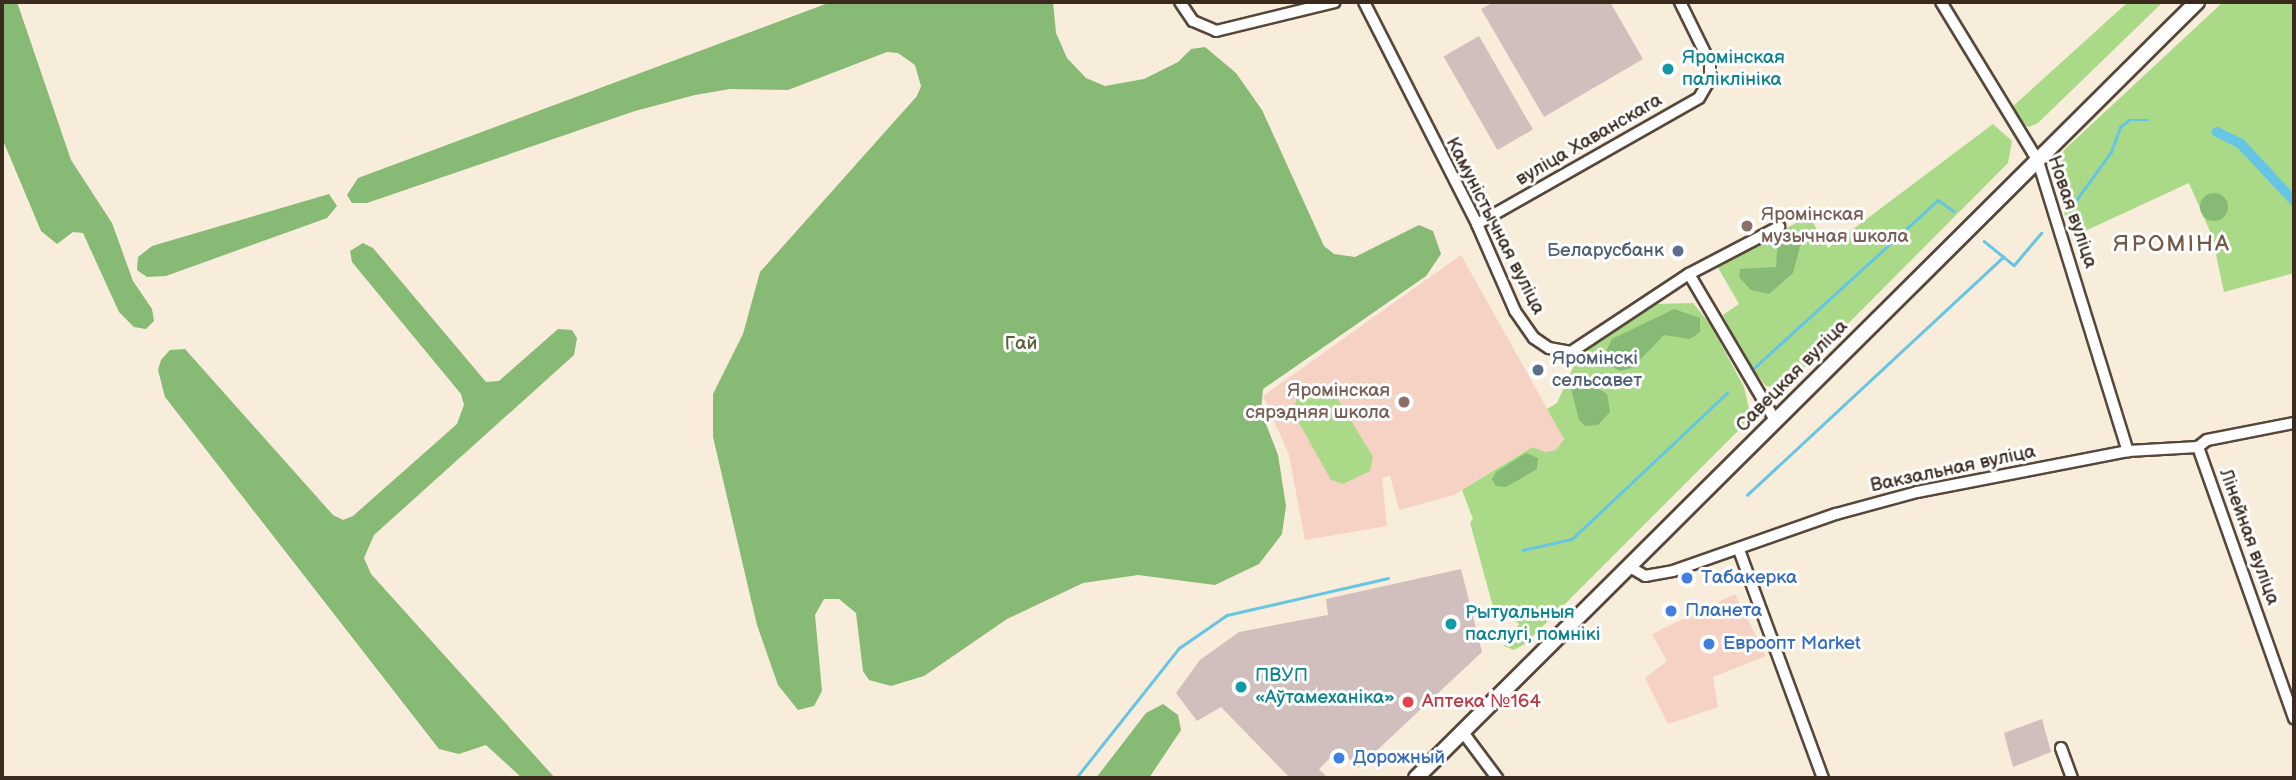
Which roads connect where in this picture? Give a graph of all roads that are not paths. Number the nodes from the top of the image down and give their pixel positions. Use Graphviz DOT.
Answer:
graph roads {
  1 [pos="1180,2"];
  2 [pos="1335,2"];
  3 [pos="1364,2"];
  4 [pos="1680,2"];
  5 [pos="1941,2"];
  6 [pos="2197,2"];
  7 [pos="2038,160"];
  8 [pos="1477,224"];
  9 [pos="1779,227"];
  10 [pos="1689,274"];
  11 [pos="1775,420"];
  12 [pos="2294,423"];
  13 [pos="2198,447"];
  14 [pos="2128,452"];
  15 [pos="1739,550"];
  16 [pos="1628,566"];
  17 [pos="2294,718"];
  18 [pos="1462,731"];
  19 [pos="2061,748"];
  20 [pos="1416,778"];
  21 [pos="1497,778"];
  22 [pos="1823,778"];
  23 [pos="2072,778"];
  1 -- 2 [label="street"];
  3 -- 8 [label="street, Камуністычная вуліца"];
  4 -- 8 [label="street, вуліца Хаванскага"];
  5 -- 7 [label="street, Новая вуліца"];
  6 -- 7 [label="main road, Савецкая вуліца"];
  7 -- 11 [label="main road, Савецкая вуліца"];
  7 -- 14 [label="street, Новая вуліца"];
  8 -- 10 [label="street, Камуністычная вуліца"];
  9 -- 10 [label="street, Камуністычная вуліца"];
  10 -- 11 [label="street"];
  11 -- 16 [label="main road, Савецкая вуліца"];
  12 -- 13 [label="street, Вакзальная вуліца"];
  13 -- 14 [label="street, Вакзальная вуліца"];
  13 -- 17 [label="street, Лінейная вуліца"];
  14 -- 15 [label="street, Вакзальная вуліца"];
  15 -- 16 [label="street, Вакзальная вуліца"];
  15 -- 22 [label="street"];
  16 -- 18 [label="main road, Савецкая вуліца"];
  18 -- 20 [label="main road, Савецкая вуліца"];
  18 -- 21 [label="street"];
  19 -- 23 [label="street"];
}
